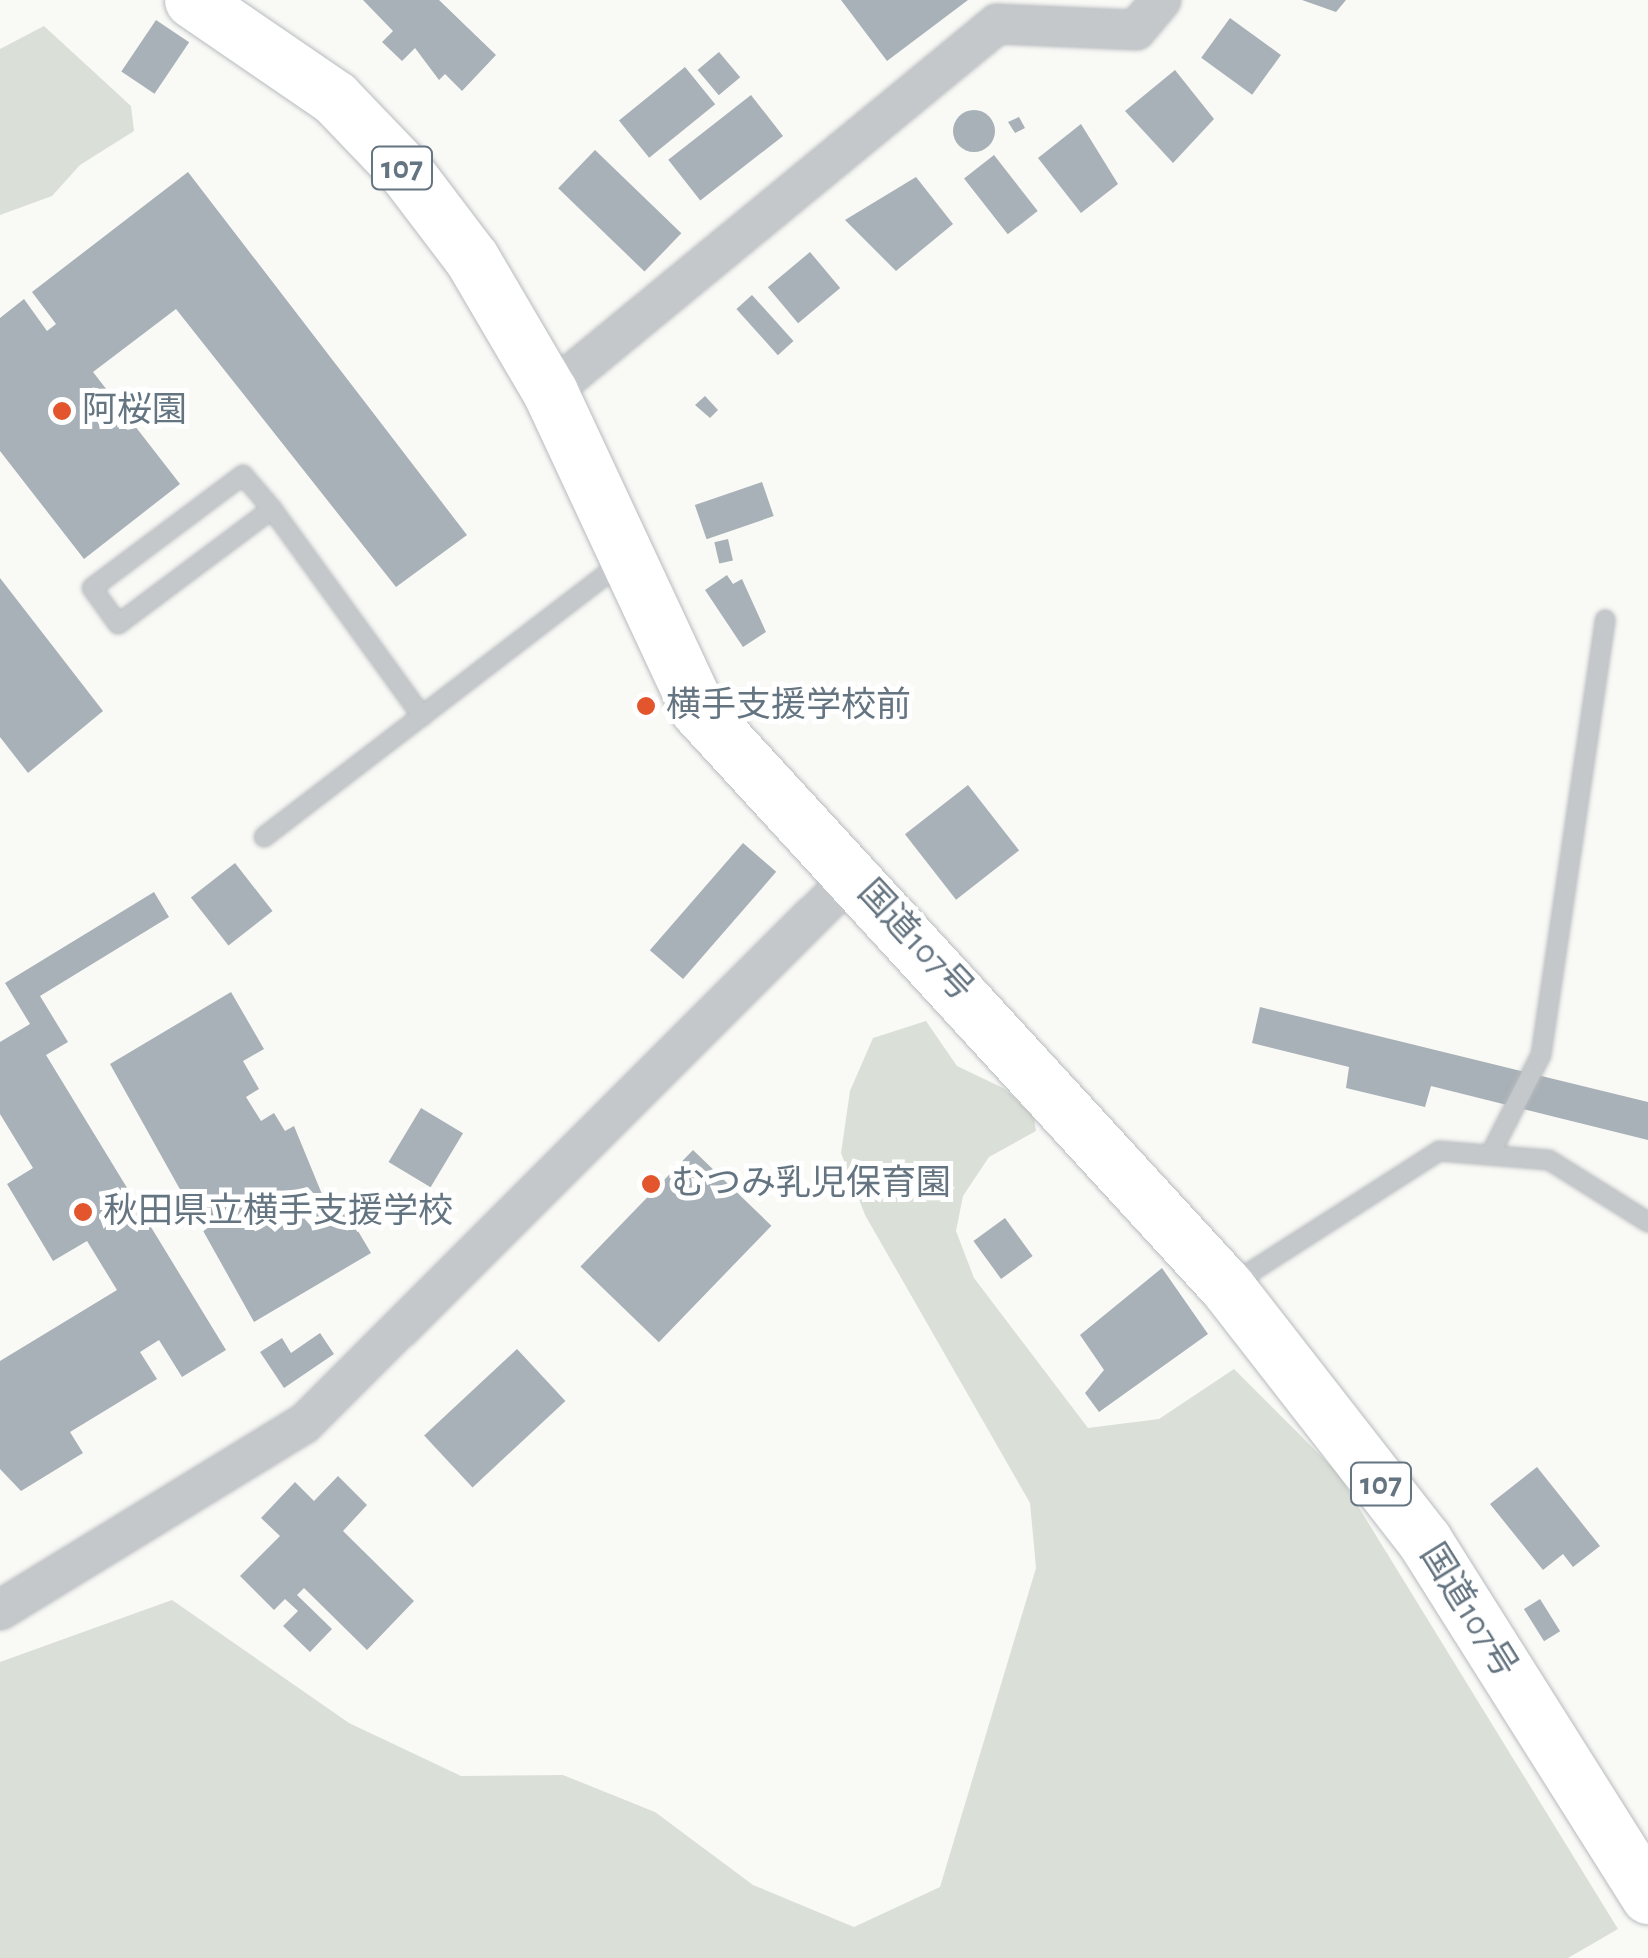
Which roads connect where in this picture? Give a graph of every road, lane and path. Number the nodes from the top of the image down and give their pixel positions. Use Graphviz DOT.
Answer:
graph roads {
  1 [pos="192,0"];
  2 [pos="1161,0"];
  3 [pos="550,392"];
  4 [pos="272,509"];
  5 [pos="627,559"];
  6 [pos="1605,620"];
  7 [pos="422,716"];
  8 [pos="264,837"];
  9 [pos="854,876"];
  10 [pos="1490,1155"];
  11 [pos="1648,1222"];
  12 [pos="1227,1288"];
  13 [pos="0,1610"];
  14 [pos="1648,1896"];
  1 -- 3 [label="highway, 国道107号 / 107"];
  2 -- 3 [label="street"];
  3 -- 5 [label="highway, 国道107号 / 107"];
  4 -- 4 [label="lane"];
  4 -- 7 [label="lane"];
  5 -- 7 [label="lane"];
  5 -- 9 [label="highway, 国道107号 / 107"];
  6 -- 10 [label="lane"];
  7 -- 8 [label="lane"];
  9 -- 12 [label="highway, 国道107号 / 107"];
  9 -- 13 [label="street"];
  10 -- 11 [label="lane"];
  10 -- 12 [label="lane"];
  12 -- 14 [label="highway, 国道107号 / 107"];
}
